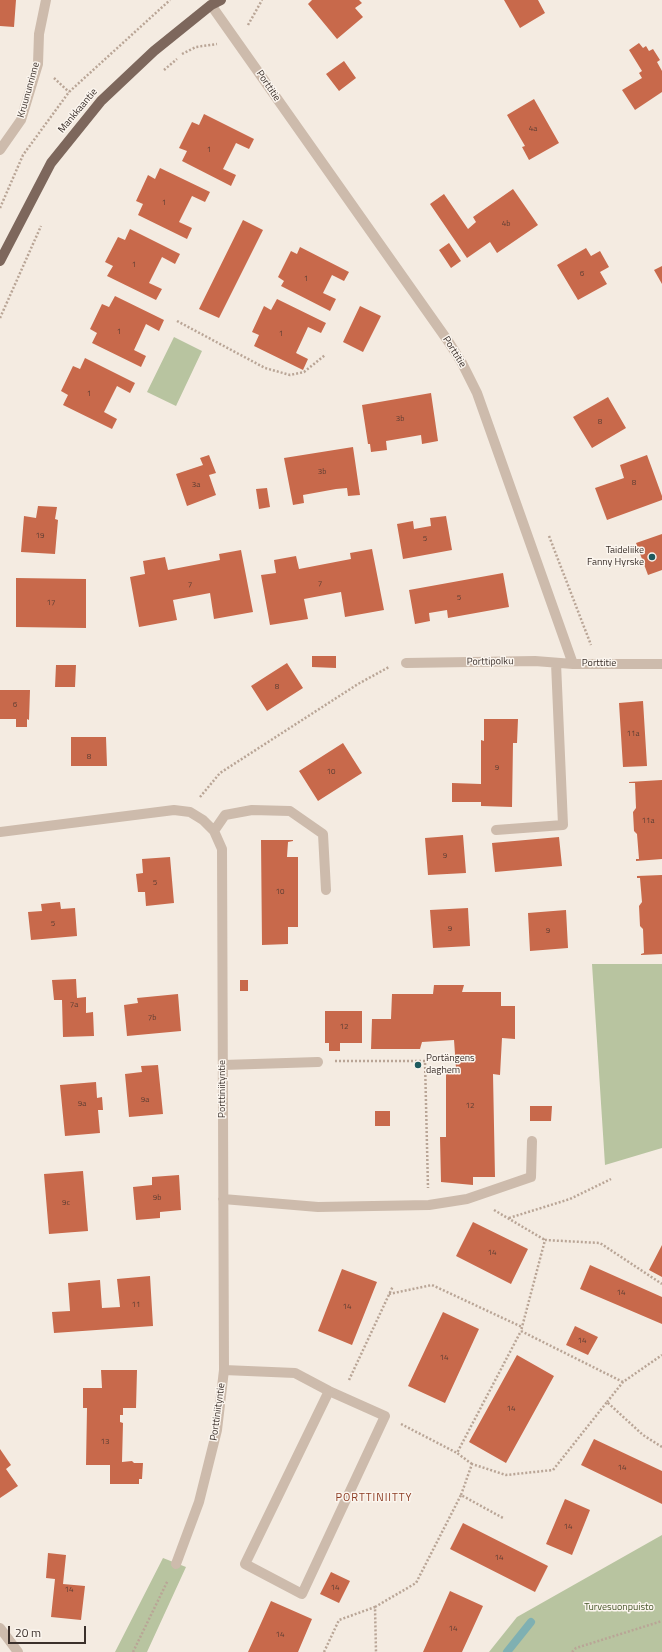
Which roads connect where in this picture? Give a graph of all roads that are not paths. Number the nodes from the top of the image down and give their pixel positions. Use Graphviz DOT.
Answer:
graph roads {
  1 [pos="46,0"];
  2 [pos="221,0"];
  3 [pos="213,3"];
  4 [pos="4,139"];
  5 [pos="0,150"];
  6 [pos="0,262"];
  7 [pos="406,663"];
  8 [pos="556,663"];
  9 [pos="573,664"];
  10 [pos="662,664"];
  11 [pos="496,830"];
  12 [pos="214,831"];
  13 [pos="0,832"];
  14 [pos="326,890"];
  15 [pos="318,1062"];
  16 [pos="223,1065"];
  17 [pos="532,1141"];
  18 [pos="223,1199"];
  19 [pos="224,1370"];
  20 [pos="329,1391"];
  21 [pos="176,1564"];
  22 [pos="0,1628"];
  23 [pos="18,1652"];
  1 -- 4 [label="street, Kruununrinne"];
  2 -- 3 [label="main road, Mankkaantie"];
  3 -- 6 [label="main road, Mankkaantie"];
  3 -- 9 [label="street, Porttitie"];
  4 -- 5 [label="street, Kruununrinne"];
  7 -- 8 [label="street, Porttipolku"];
  8 -- 9 [label="street, Porttipolku"];
  8 -- 11 [label="street"];
  9 -- 10 [label="street, Porttitie"];
  12 -- 13 [label="street, Porttiniityntie"];
  12 -- 14 [label="street"];
  12 -- 16 [label="street, Porttiniityntie"];
  15 -- 16 [label="street"];
  16 -- 18 [label="street, Porttiniityntie"];
  17 -- 18 [label="street"];
  18 -- 19 [label="street, Porttiniityntie"];
  19 -- 20 [label="street"];
  19 -- 21 [label="street, Porttiniityntie"];
  20 -- 20 [label="street"];
  22 -- 23 [label="street"];
}
